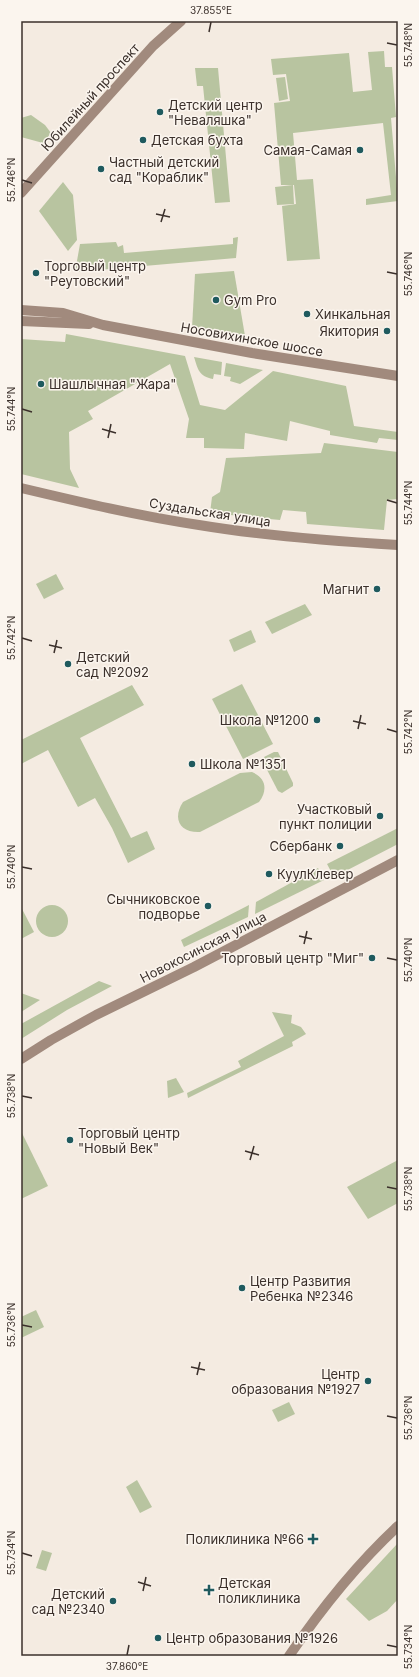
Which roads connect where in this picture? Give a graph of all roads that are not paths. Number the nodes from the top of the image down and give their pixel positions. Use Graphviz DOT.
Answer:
graph roads {
  1 [pos="181,21"];
  2 [pos="21,194"];
  3 [pos="21,310"];
  4 [pos="21,321"];
  5 [pos="103,324"];
  6 [pos="398,376"];
  7 [pos="21,488"];
  8 [pos="398,546"];
  9 [pos="398,860"];
  10 [pos="21,1059"];
  11 [pos="398,1526"];
  12 [pos="289,1656"];
  1 -- 2 [label="street, Юбилейный проспект"];
  3 -- 5 [label="street, Носовихинское шоссе"];
  4 -- 5 [label="street, Носовихинское шоссе"];
  5 -- 6 [label="street, Носовихинское шоссе"];
  7 -- 8 [label="street, Суздальская улица"];
  9 -- 10 [label="street, Новокосинская улица"];
  11 -- 12 [label="street"];
}
